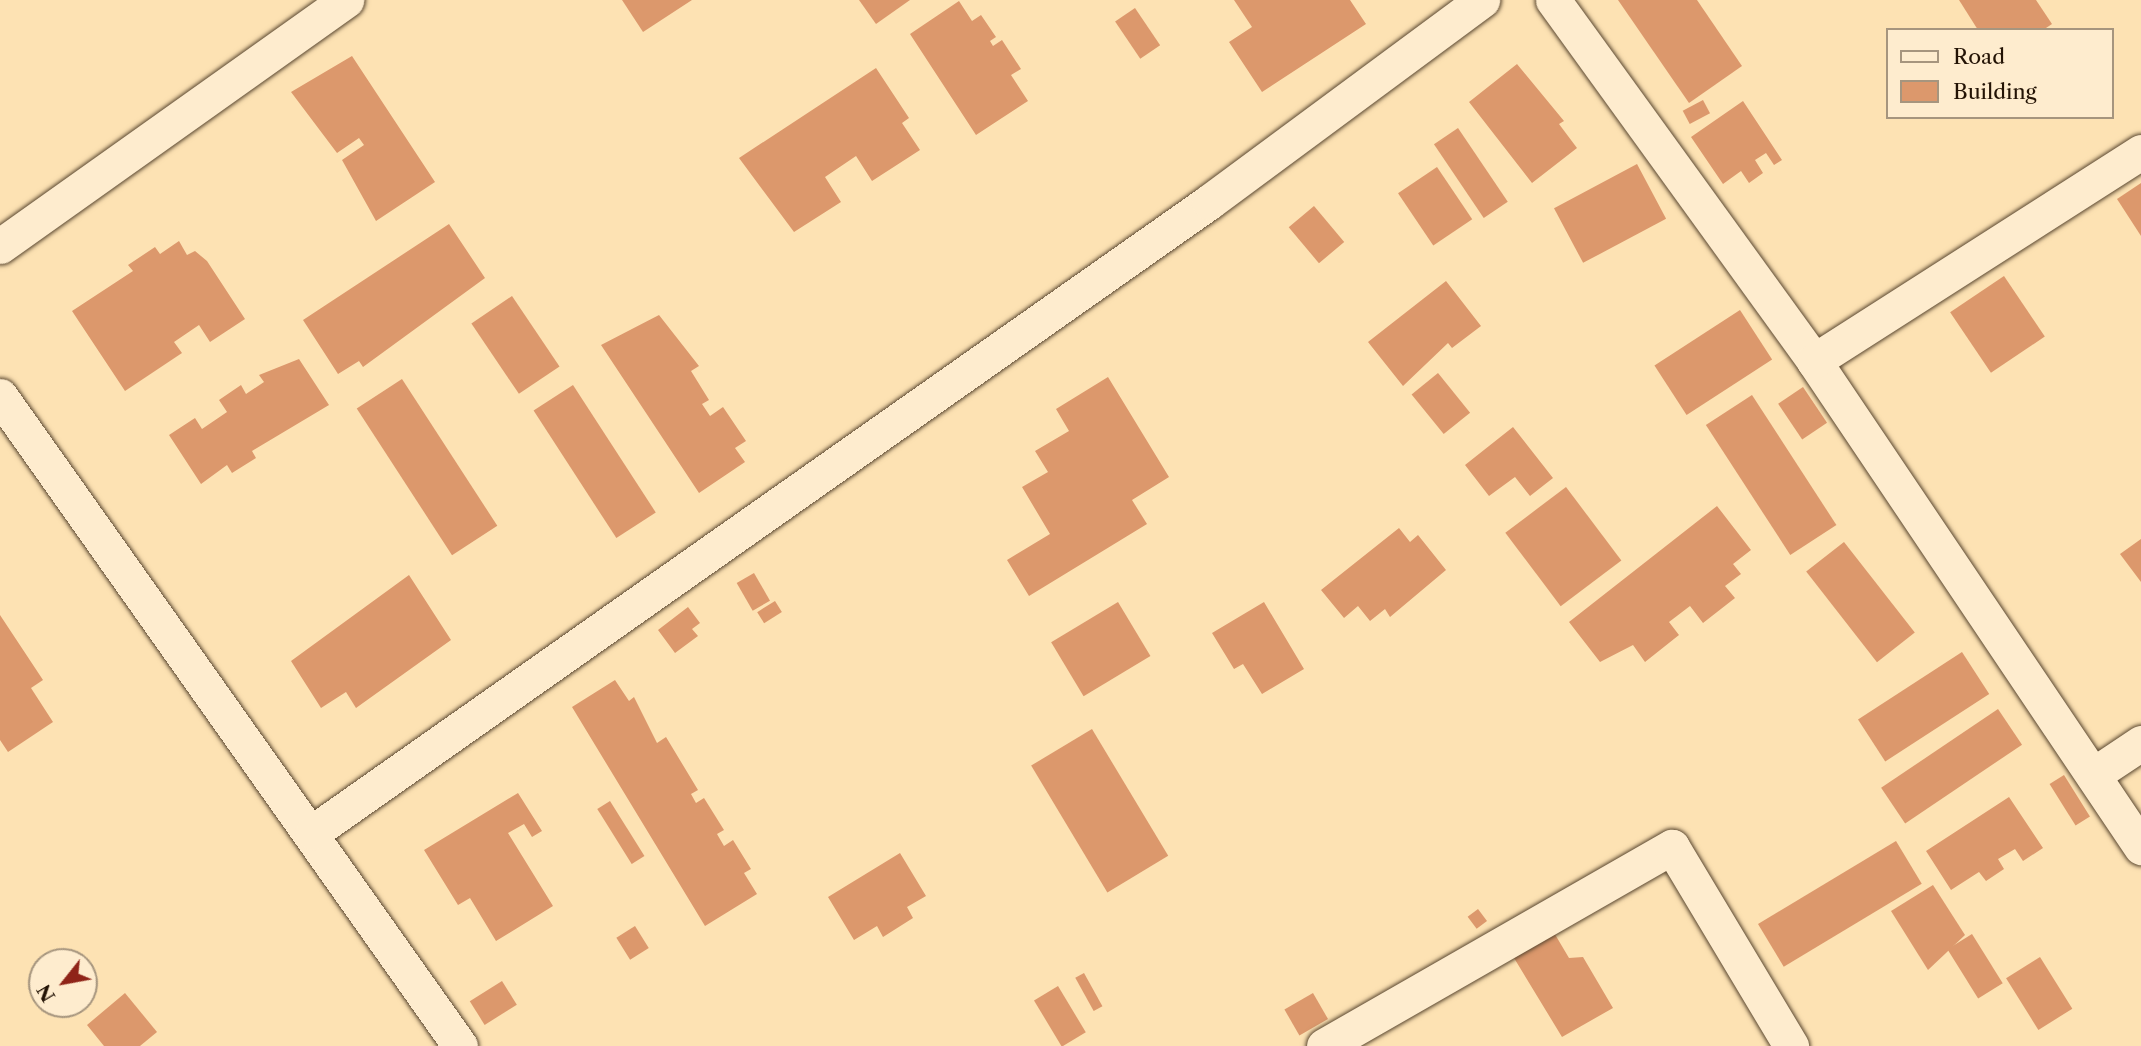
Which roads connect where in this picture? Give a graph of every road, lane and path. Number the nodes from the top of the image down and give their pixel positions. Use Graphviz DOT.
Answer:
graph roads {
  1 [pos="345,0"];
  2 [pos="1482,0"];
  3 [pos="1553,0"];
  4 [pos="2141,152"];
  5 [pos="0,246"];
  6 [pos="1814,361"];
  7 [pos="0,396"];
  8 [pos="2141,743"];
  9 [pos="2093,775"];
  10 [pos="313,832"];
  11 [pos="2141,847"];
  12 [pos="460,1046"];
  13 [pos="1324,1046"];
  14 [pos="1791,1046"];
  1 -- 5 [label="street"];
  2 -- 10 [label="street"];
  3 -- 6 [label="street"];
  4 -- 6 [label="street"];
  6 -- 9 [label="street"];
  7 -- 10 [label="street"];
  8 -- 9 [label="street"];
  9 -- 11 [label="street"];
  10 -- 12 [label="street"];
  13 -- 14 [label="street"];
}
